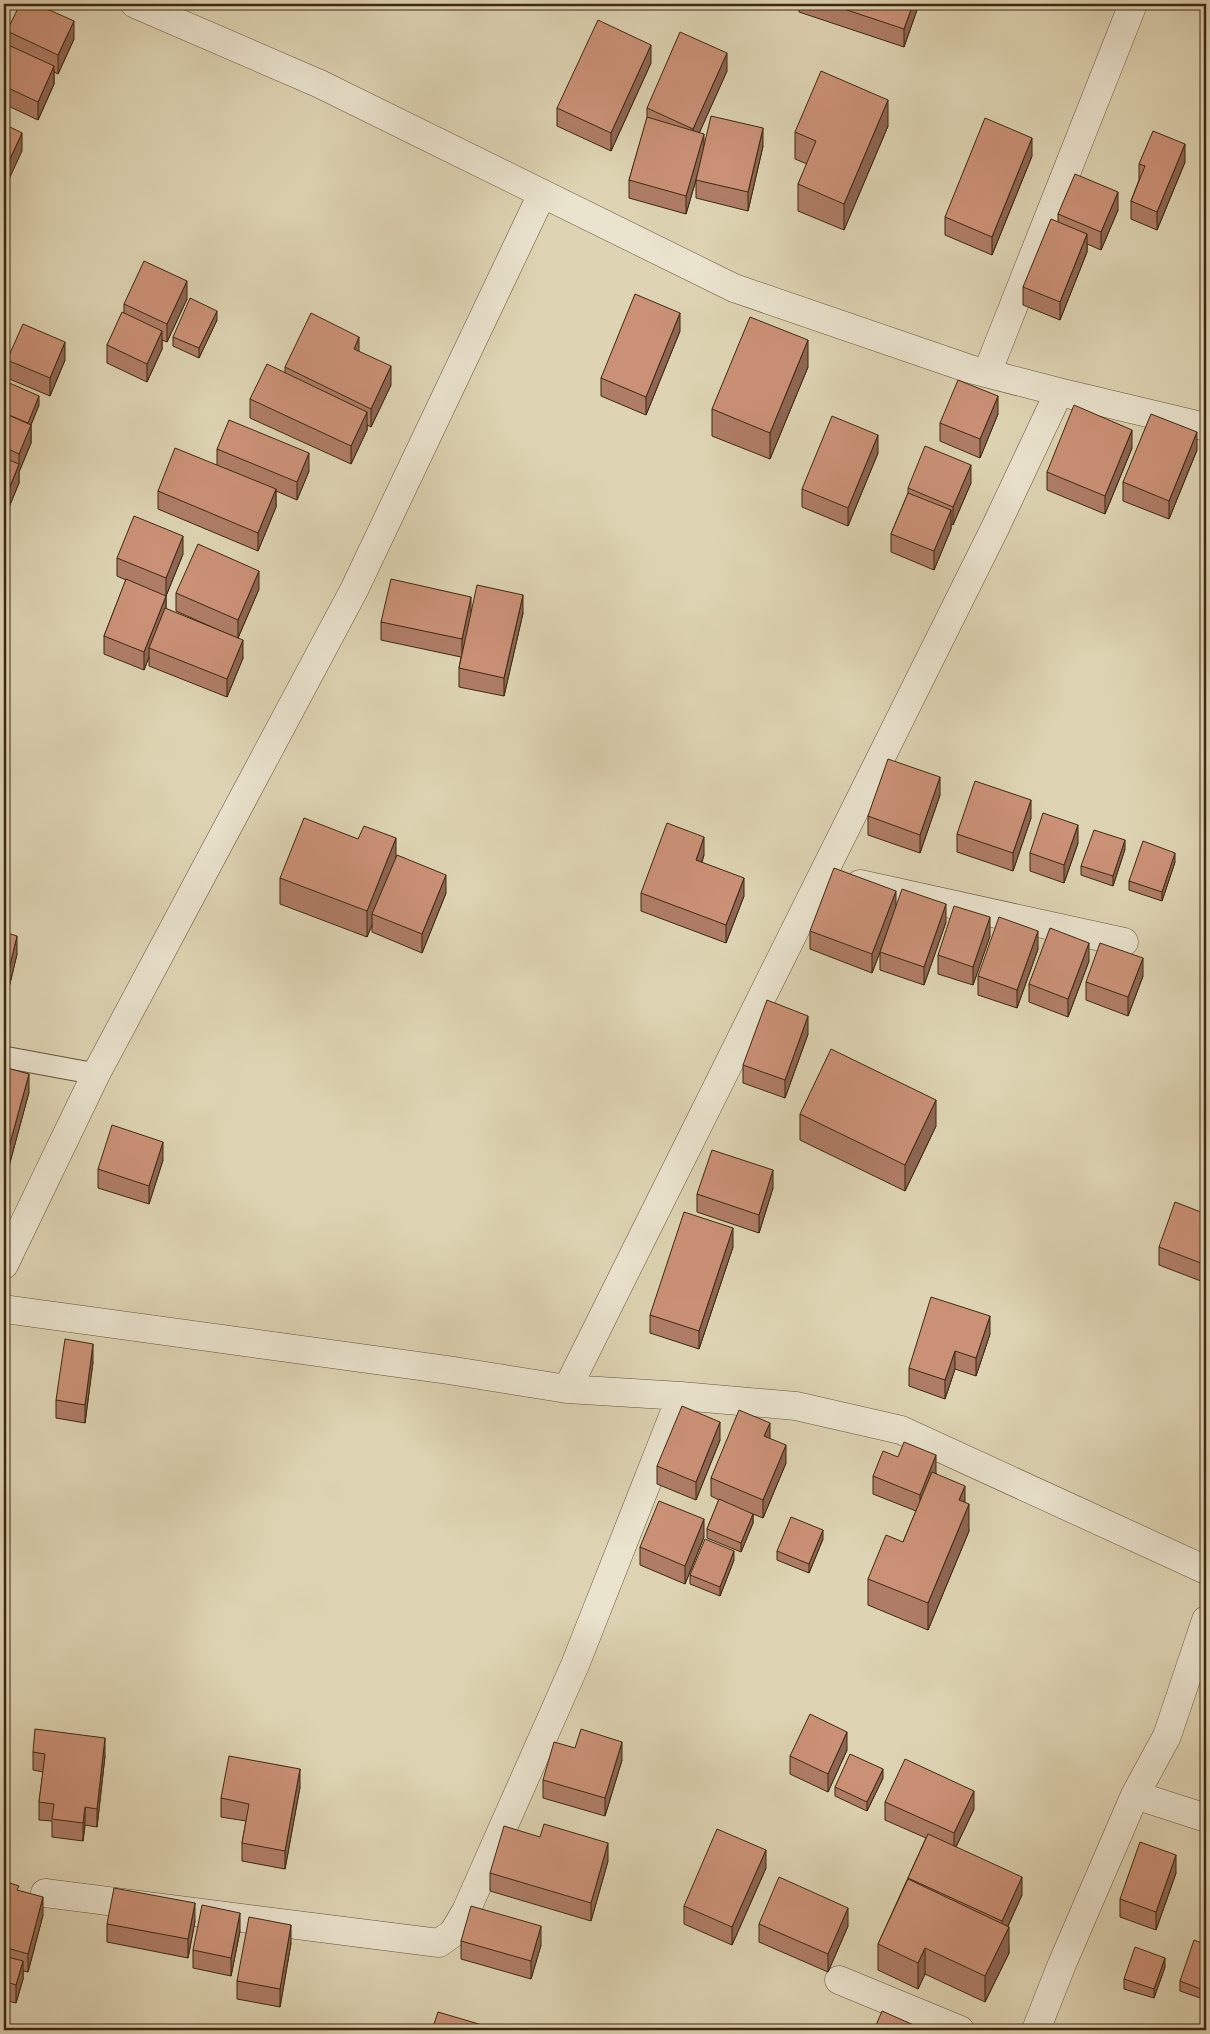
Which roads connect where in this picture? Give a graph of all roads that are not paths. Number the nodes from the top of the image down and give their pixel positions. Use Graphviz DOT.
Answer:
graph roads {
  1 [pos="136,4"];
  2 [pos="1133,4"];
  3 [pos="542,194"];
  4 [pos="987,373"];
  5 [pos="1059,392"];
  6 [pos="1206,427"];
  7 [pos="822,876"];
  8 [pos="1124,942"];
  9 [pos="4,1057"];
  10 [pos="96,1074"];
  11 [pos="4,1266"];
  12 [pos="4,1309"];
  13 [pos="567,1389"];
  14 [pos="681,1396"];
  15 [pos="1206,1570"];
  16 [pos="1206,1620"];
  17 [pos="1135,1795"];
  18 [pos="1206,1818"];
  19 [pos="45,1893"];
  20 [pos="839,1980"];
  21 [pos="960,2030"];
  22 [pos="1036,2030"];
  1 -- 3 [label="street"];
  2 -- 4 [label="street"];
  3 -- 4 [label="street"];
  3 -- 10 [label="street"];
  4 -- 5 [label="street"];
  5 -- 6 [label="street"];
  5 -- 7 [label="street"];
  7 -- 8 [label="street"];
  7 -- 13 [label="street"];
  9 -- 10 [label="lane"];
  10 -- 11 [label="street"];
  12 -- 13 [label="street"];
  13 -- 14 [label="street"];
  14 -- 15 [label="street"];
  14 -- 19 [label="street"];
  16 -- 17 [label="street"];
  17 -- 18 [label="street"];
  17 -- 22 [label="street"];
  20 -- 21 [label="street"];
}
